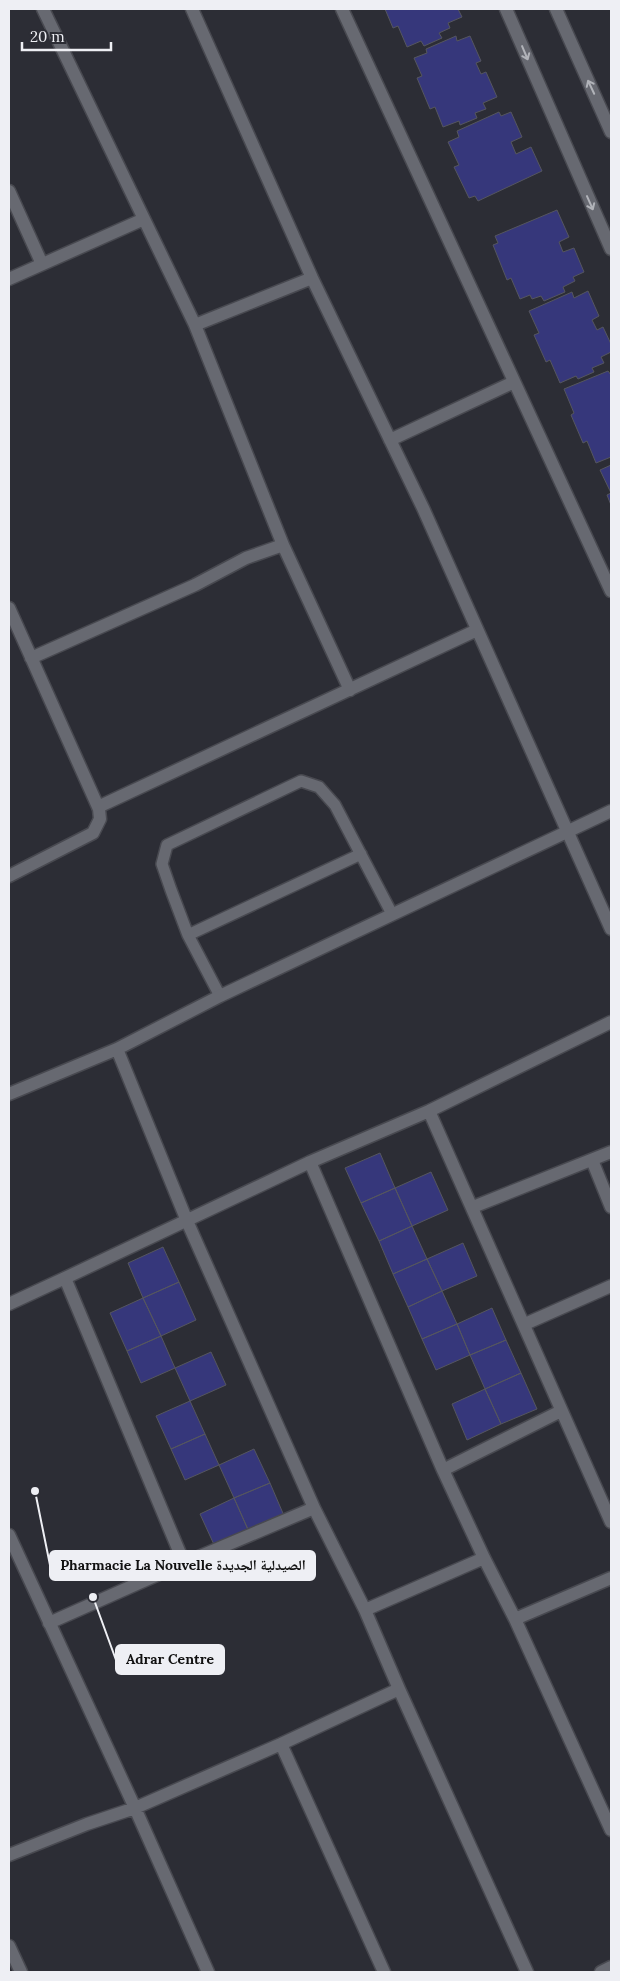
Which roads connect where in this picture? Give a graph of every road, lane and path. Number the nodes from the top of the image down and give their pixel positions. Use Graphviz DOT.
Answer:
graph roads {
  1 [pos="43,9"];
  2 [pos="192,9"];
  3 [pos="342,9"];
  4 [pos="506,9"];
  5 [pos="556,9"];
  6 [pos="611,132"];
  7 [pos="9,191"];
  8 [pos="144,218"];
  9 [pos="611,249"];
  10 [pos="42,264"];
  11 [pos="9,278"];
  12 [pos="312,278"];
  13 [pos="194,324"];
  14 [pos="514,382"];
  15 [pos="390,440"];
  16 [pos="284,545"];
  17 [pos="611,591"];
  18 [pos="9,608"];
  19 [pos="477,630"];
  20 [pos="31,658"];
  21 [pos="350,690"];
  22 [pos="98,807"];
  23 [pos="611,811"];
  24 [pos="569,831"];
  25 [pos="361,854"];
  26 [pos="10,873"];
  27 [pos="392,914"];
  28 [pos="611,928"];
  29 [pos="188,935"];
  30 [pos="220,996"];
  31 [pos="611,1022"];
  32 [pos="117,1049"];
  33 [pos="9,1094"];
  34 [pos="429,1111"];
  35 [pos="611,1152"];
  36 [pos="592,1160"];
  37 [pos="310,1162"];
  38 [pos="611,1207"];
  39 [pos="473,1208"];
  40 [pos="187,1221"];
  41 [pos="65,1278"];
  42 [pos="611,1286"];
  43 [pos="9,1304"];
  44 [pos="525,1324"];
  45 [pos="561,1411"];
  46 [pos="443,1470"];
  47 [pos="314,1508"];
  48 [pos="611,1522"];
  49 [pos="9,1535"];
  50 [pos="12,1550"];
  51 [pos="484,1558"];
  52 [pos="184,1563"];
  53 [pos="611,1578"];
  54 [pos="365,1610"];
  55 [pos="515,1619"];
  56 [pos="49,1623"];
  57 [pos="399,1688"];
  58 [pos="281,1744"];
  59 [pos="135,1808"];
  60 [pos="611,1830"];
  61 [pos="9,1855"];
  62 [pos="9,1946"];
  63 [pos="611,1968"];
  64 [pos="22,1972"];
  65 [pos="208,1972"];
  66 [pos="384,1972"];
  67 [pos="528,1972"];
  68 [pos="600,1972"];
  1 -- 8 [label="street"];
  2 -- 12 [label="street"];
  3 -- 14 [label="street"];
  4 -- 9 [label="street, one-way"];
  6 -- 5 [label="street, one-way"];
  7 -- 10 [label="street"];
  8 -- 10 [label="street"];
  8 -- 13 [label="street"];
  10 -- 11 [label="street"];
  12 -- 13 [label="street"];
  12 -- 15 [label="street"];
  13 -- 16 [label="street"];
  14 -- 15 [label="street"];
  14 -- 17 [label="street"];
  15 -- 19 [label="street"];
  16 -- 20 [label="street"];
  16 -- 21 [label="street"];
  18 -- 20 [label="street"];
  19 -- 21 [label="street"];
  19 -- 24 [label="street"];
  20 -- 22 [label="street"];
  21 -- 22 [label="street"];
  22 -- 26 [label="street"];
  23 -- 24 [label="street"];
  24 -- 27 [label="street"];
  24 -- 28 [label="street"];
  25 -- 27 [label="lane"];
  25 -- 29 [label="lane"];
  25 -- 29 [label="lane"];
  27 -- 30 [label="street"];
  29 -- 30 [label="lane"];
  30 -- 32 [label="street"];
  31 -- 34 [label="street"];
  32 -- 33 [label="street"];
  32 -- 40 [label="street"];
  34 -- 37 [label="street"];
  34 -- 39 [label="street"];
  35 -- 36 [label="street"];
  36 -- 38 [label="street"];
  36 -- 39 [label="street"];
  37 -- 40 [label="street"];
  37 -- 46 [label="street"];
  39 -- 44 [label="street"];
  40 -- 41 [label="street"];
  40 -- 47 [label="street"];
  41 -- 43 [label="street"];
  41 -- 52 [label="street"];
  42 -- 44 [label="street"];
  44 -- 45 [label="street"];
  45 -- 46 [label="street"];
  45 -- 48 [label="street"];
  46 -- 51 [label="street"];
  47 -- 52 [label="street"];
  47 -- 54 [label="street"];
  49 -- 50 [label="street"];
  50 -- 56 [label="street"];
  51 -- 54 [label="street"];
  51 -- 55 [label="street"];
  52 -- 56 [label="street"];
  53 -- 55 [label="street"];
  54 -- 57 [label="street"];
  55 -- 60 [label="street"];
  56 -- 59 [label="street"];
  57 -- 58 [label="street"];
  57 -- 67 [label="street"];
  58 -- 59 [label="street"];
  58 -- 66 [label="street"];
  59 -- 61 [label="street"];
  59 -- 65 [label="street"];
  62 -- 64 [label="street"];
  63 -- 68 [label="street"];
}
